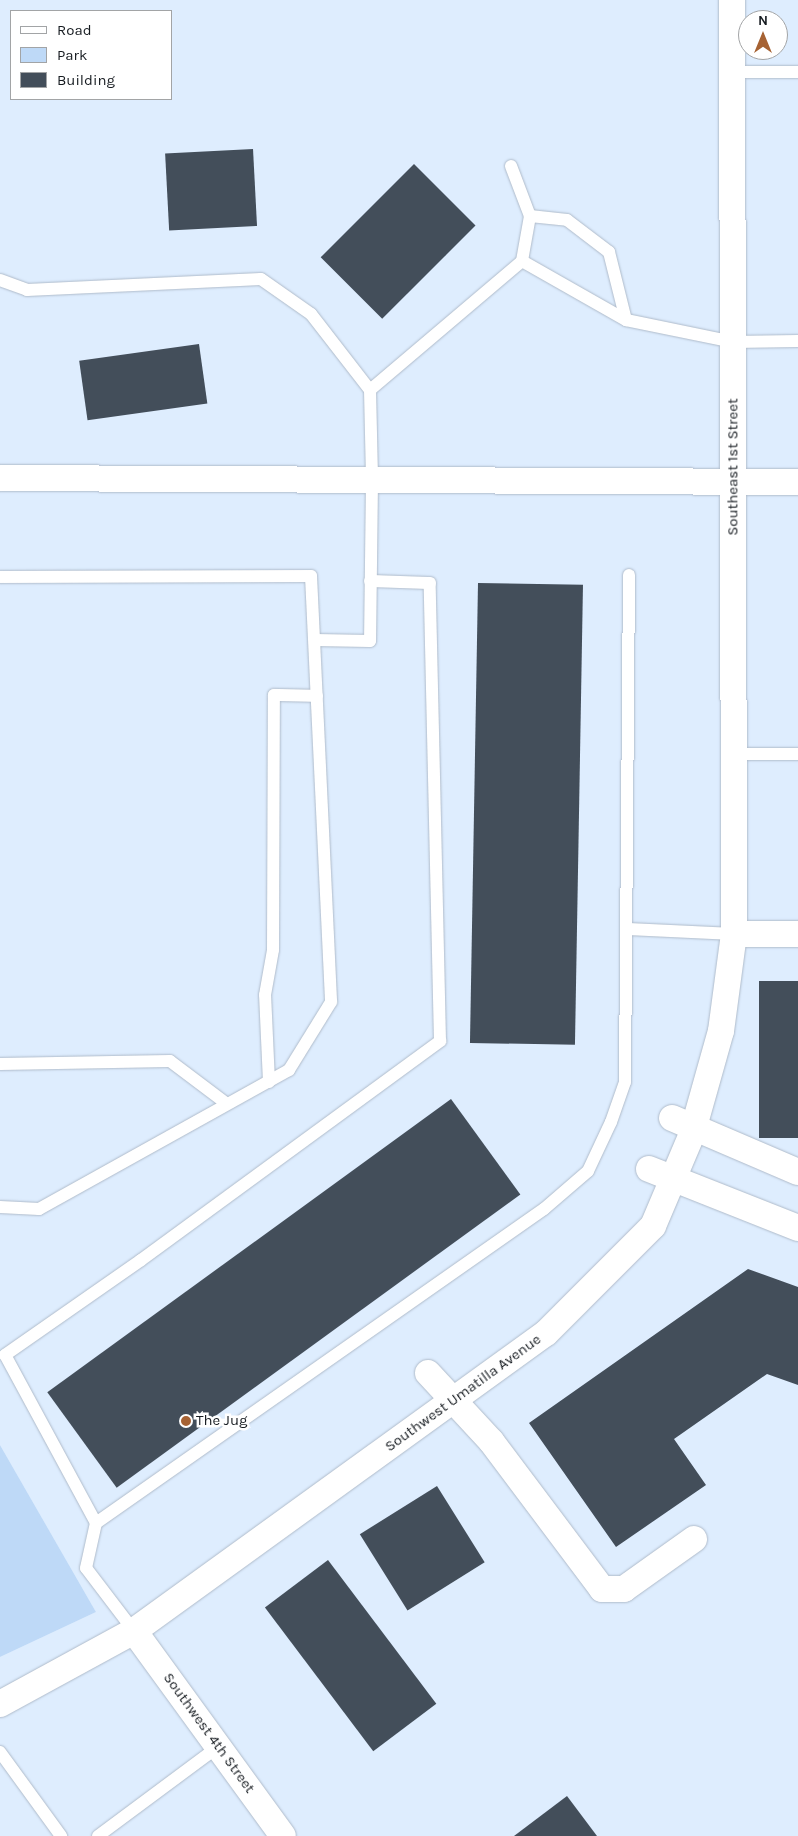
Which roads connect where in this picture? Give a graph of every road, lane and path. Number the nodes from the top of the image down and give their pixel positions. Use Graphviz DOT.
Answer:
graph roads {
  1 [pos="732,0"];
  2 [pos="732,72"];
  3 [pos="798,72"];
  4 [pos="510,166"];
  5 [pos="530,216"];
  6 [pos="522,261"];
  7 [pos="0,280"];
  8 [pos="626,320"];
  9 [pos="798,341"];
  10 [pos="733,342"];
  11 [pos="370,390"];
  12 [pos="0,478"];
  13 [pos="372,481"];
  14 [pos="733,482"];
  15 [pos="798,482"];
  16 [pos="629,575"];
  17 [pos="0,576"];
  18 [pos="370,581"];
  19 [pos="315,640"];
  20 [pos="318,696"];
  21 [pos="734,754"];
  22 [pos="798,754"];
  23 [pos="628,930"];
  24 [pos="734,934"];
  25 [pos="798,934"];
  26 [pos="0,1064"];
  27 [pos="269,1082"];
  28 [pos="227,1104"];
  29 [pos="672,1118"];
  30 [pos="649,1169"];
  31 [pos="798,1172"];
  32 [pos="0,1206"];
  33 [pos="798,1228"];
  34 [pos="428,1373"];
  35 [pos="96,1523"];
  36 [pos="694,1539"];
  37 [pos="134,1631"];
  38 [pos="0,1704"];
  39 [pos="218,1747"];
  40 [pos="0,1752"];
  41 [pos="57,1835"];
  42 [pos="98,1836"];
  43 [pos="283,1836"];
  1 -- 2 [label="street, Southeast 1st Street"];
  2 -- 3 [label="lane"];
  2 -- 10 [label="street, Southeast 1st Street"];
  4 -- 5 [label="lane"];
  5 -- 6 [label="lane"];
  5 -- 8 [label="lane"];
  6 -- 8 [label="lane"];
  6 -- 11 [label="lane"];
  7 -- 11 [label="lane"];
  8 -- 10 [label="lane"];
  9 -- 10 [label="lane"];
  10 -- 14 [label="street, Southeast 1st Street"];
  11 -- 13 [label="lane"];
  12 -- 13 [label="street"];
  13 -- 14 [label="street"];
  13 -- 18 [label="lane"];
  14 -- 15 [label="street"];
  14 -- 21 [label="street, Southeast 1st Street"];
  16 -- 23 [label="lane"];
  17 -- 19 [label="lane"];
  18 -- 19 [label="lane"];
  18 -- 35 [label="lane"];
  19 -- 20 [label="lane"];
  20 -- 27 [label="lane"];
  20 -- 27 [label="lane"];
  21 -- 22 [label="lane"];
  21 -- 24 [label="street, Southeast 1st Street"];
  23 -- 24 [label="lane"];
  23 -- 35 [label="lane"];
  24 -- 25 [label="street"];
  24 -- 37 [label="street, Southwest Umatilla Avenue"];
  26 -- 28 [label="lane"];
  27 -- 28 [label="lane"];
  28 -- 32 [label="lane"];
  29 -- 31 [label="street"];
  30 -- 33 [label="street"];
  34 -- 36 [label="street"];
  35 -- 37 [label="lane"];
  37 -- 38 [label="street, Southwest Umatilla Avenue"];
  37 -- 39 [label="street, Southwest 4th Street"];
  39 -- 42 [label="lane"];
  39 -- 43 [label="street, Southwest 4th Street"];
  40 -- 41 [label="lane"];
}
